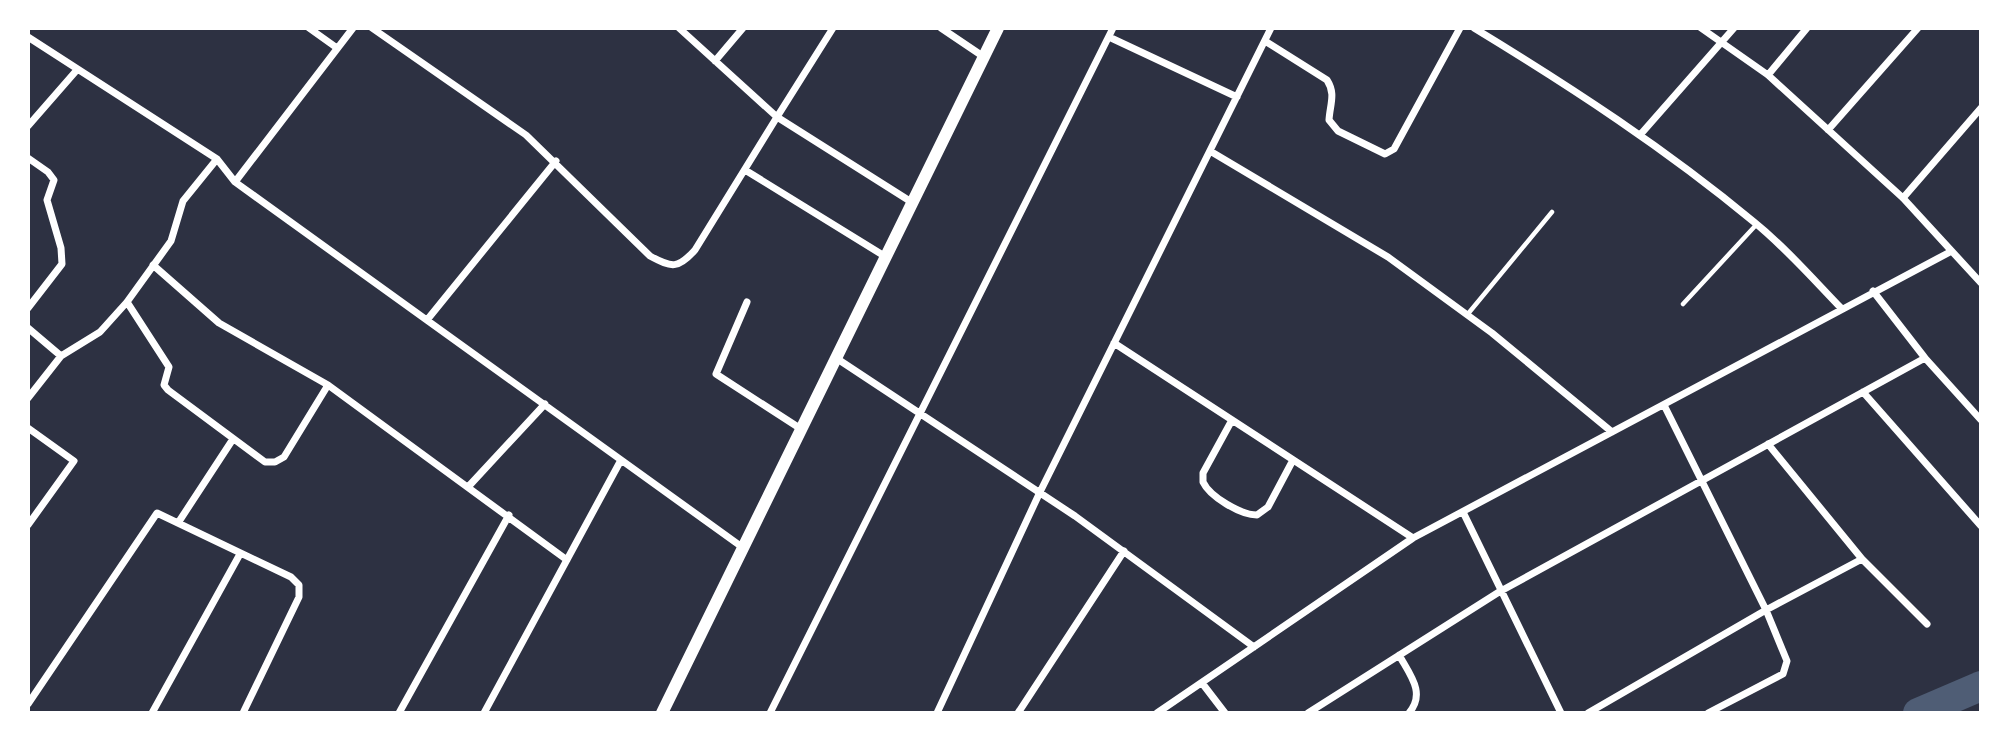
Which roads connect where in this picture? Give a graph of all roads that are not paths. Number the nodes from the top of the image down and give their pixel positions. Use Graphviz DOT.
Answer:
graph roads {
  1 [pos="309,28"];
  2 [pos="353,28"];
  3 [pos="372,28"];
  4 [pos="678,28"];
  5 [pos="743,28"];
  6 [pos="832,28"];
  7 [pos="941,28"];
  8 [pos="999,28"];
  9 [pos="1113,28"];
  10 [pos="1272,28"];
  11 [pos="1460,28"];
  12 [pos="1474,28"];
  13 [pos="1701,28"];
  14 [pos="1734,28"];
  15 [pos="1807,28"];
  16 [pos="1918,28"];
  17 [pos="28,37"];
  18 [pos="1109,37"];
  19 [pos="1265,41"];
  20 [pos="1722,43"];
  21 [pos="337,48"];
  22 [pos="984,57"];
  23 [pos="715,61"];
  24 [pos="76,71"];
  25 [pos="1768,75"];
  26 [pos="1237,97"];
  27 [pos="1981,108"];
  28 [pos="777,117"];
  29 [pos="28,126"];
  30 [pos="1828,130"];
  31 [pos="1640,135"];
  32 [pos="1210,151"];
  33 [pos="28,158"];
  34 [pos="217,159"];
  35 [pos="556,161"];
  36 [pos="745,170"];
  37 [pos="235,182"];
  38 [pos="1903,198"];
  39 [pos="913,202"];
  40 [pos="1552,212"];
  41 [pos="1757,223"];
  42 [pos="1950,251"];
  43 [pos="886,257"];
  44 [pos="153,265"];
  45 [pos="1981,283"];
  46 [pos="1873,291"];
  47 [pos="127,302"];
  48 [pos="747,302"];
  49 [pos="1683,304"];
  50 [pos="28,308"];
  51 [pos="1841,308"];
  52 [pos="1467,315"];
  53 [pos="427,320"];
  54 [pos="28,328"];
  55 [pos="1114,343"];
  56 [pos="61,356"];
  57 [pos="836,358"];
  58 [pos="1925,358"];
  59 [pos="328,385"];
  60 [pos="1863,392"];
  61 [pos="28,398"];
  62 [pos="545,404"];
  63 [pos="1664,405"];
  64 [pos="920,412"];
  65 [pos="1232,420"];
  66 [pos="1981,420"];
  67 [pos="28,428"];
  68 [pos="801,429"];
  69 [pos="1612,432"];
  70 [pos="233,439"];
  71 [pos="1768,444"];
  72 [pos="621,460"];
  73 [pos="1293,460"];
  74 [pos="1703,480"];
  75 [pos="468,486"];
  76 [pos="1040,492"];
  77 [pos="1463,512"];
  78 [pos="509,515"];
  79 [pos="178,523"];
  80 [pos="28,525"];
  81 [pos="1981,526"];
  82 [pos="1413,538"];
  83 [pos="742,547"];
  84 [pos="1124,551"];
  85 [pos="240,554"];
  86 [pos="567,559"];
  87 [pos="1862,559"];
  88 [pos="1499,592"];
  89 [pos="1766,610"];
  90 [pos="1927,624"];
  91 [pos="1254,647"];
  92 [pos="1399,655"];
  93 [pos="1202,682"];
  94 [pos="28,704"];
  95 [pos="152,713"];
  96 [pos="243,713"];
  97 [pos="399,713"];
  98 [pos="484,713"];
  99 [pos="662,713"];
  100 [pos="770,713"];
  101 [pos="937,713"];
  102 [pos="1018,713"];
  103 [pos="1157,713"];
  104 [pos="1225,713"];
  105 [pos="1308,713"];
  106 [pos="1409,713"];
  107 [pos="1561,713"];
  108 [pos="1588,713"];
  109 [pos="1708,713"];
  1 -- 21 [label="street"];
  2 -- 21 [label="street"];
  3 -- 35 [label="street"];
  4 -- 23 [label="street"];
  5 -- 23 [label="street"];
  6 -- 28 [label="street"];
  7 -- 22 [label="street"];
  8 -- 22 [label="main road"];
  9 -- 18 [label="street"];
  10 -- 19 [label="street"];
  11 -- 19 [label="street"];
  12 -- 31 [label="street"];
  13 -- 20 [label="street"];
  14 -- 20 [label="street"];
  15 -- 25 [label="street"];
  16 -- 30 [label="street"];
  17 -- 24 [label="street"];
  18 -- 26 [label="street"];
  18 -- 64 [label="street"];
  19 -- 26 [label="street"];
  20 -- 25 [label="street"];
  20 -- 31 [label="street"];
  21 -- 37 [label="street"];
  22 -- 39 [label="main road"];
  23 -- 28 [label="street"];
  24 -- 29 [label="street"];
  24 -- 34 [label="street"];
  25 -- 30 [label="street"];
  26 -- 32 [label="street"];
  27 -- 38 [label="street"];
  28 -- 36 [label="street"];
  28 -- 39 [label="street"];
  30 -- 38 [label="street"];
  31 -- 41 [label="street"];
  32 -- 52 [label="street"];
  32 -- 55 [label="street"];
  33 -- 50 [label="street"];
  34 -- 37 [label="street"];
  34 -- 44 [label="street"];
  35 -- 36 [label="street"];
  35 -- 53 [label="street"];
  36 -- 43 [label="street"];
  37 -- 53 [label="street"];
  38 -- 42 [label="street"];
  39 -- 43 [label="main road"];
  40 -- 52 [label="lane"];
  41 -- 49 [label="lane"];
  41 -- 51 [label="street"];
  42 -- 45 [label="street"];
  42 -- 46 [label="street"];
  43 -- 57 [label="main road"];
  44 -- 47 [label="street"];
  44 -- 59 [label="street"];
  46 -- 51 [label="street"];
  46 -- 58 [label="street"];
  47 -- 56 [label="street"];
  47 -- 70 [label="street"];
  48 -- 68 [label="street"];
  51 -- 63 [label="street"];
  52 -- 69 [label="street"];
  53 -- 62 [label="street"];
  54 -- 56 [label="street"];
  55 -- 65 [label="street"];
  55 -- 76 [label="street"];
  56 -- 61 [label="street"];
  57 -- 64 [label="street"];
  57 -- 68 [label="main road"];
  58 -- 60 [label="street"];
  58 -- 66 [label="street"];
  59 -- 70 [label="street"];
  59 -- 75 [label="street"];
  60 -- 71 [label="street"];
  60 -- 81 [label="street"];
  62 -- 72 [label="street"];
  62 -- 75 [label="street"];
  63 -- 69 [label="street"];
  63 -- 74 [label="street"];
  64 -- 76 [label="street"];
  64 -- 100 [label="street"];
  65 -- 73 [label="street"];
  65 -- 73 [label="street"];
  67 -- 80 [label="street"];
  68 -- 83 [label="main road"];
  69 -- 77 [label="street"];
  70 -- 79 [label="street"];
  71 -- 74 [label="street"];
  71 -- 87 [label="street"];
  72 -- 83 [label="street"];
  72 -- 86 [label="street"];
  73 -- 82 [label="street"];
  74 -- 88 [label="street"];
  74 -- 89 [label="street"];
  75 -- 78 [label="street"];
  76 -- 84 [label="street"];
  76 -- 101 [label="street"];
  77 -- 82 [label="street"];
  77 -- 88 [label="street"];
  78 -- 86 [label="street"];
  78 -- 97 [label="street"];
  79 -- 85 [label="street"];
  79 -- 94 [label="street"];
  82 -- 91 [label="street"];
  83 -- 99 [label="main road"];
  84 -- 91 [label="street"];
  84 -- 102 [label="street"];
  85 -- 95 [label="street"];
  85 -- 96 [label="street"];
  86 -- 98 [label="street"];
  87 -- 89 [label="street"];
  87 -- 90 [label="street"];
  88 -- 92 [label="street"];
  88 -- 107 [label="street"];
  89 -- 108 [label="street"];
  89 -- 109 [label="street"];
  91 -- 93 [label="street"];
  92 -- 105 [label="street"];
  92 -- 106 [label="street"];
  93 -- 103 [label="street"];
  93 -- 104 [label="street"];
}
